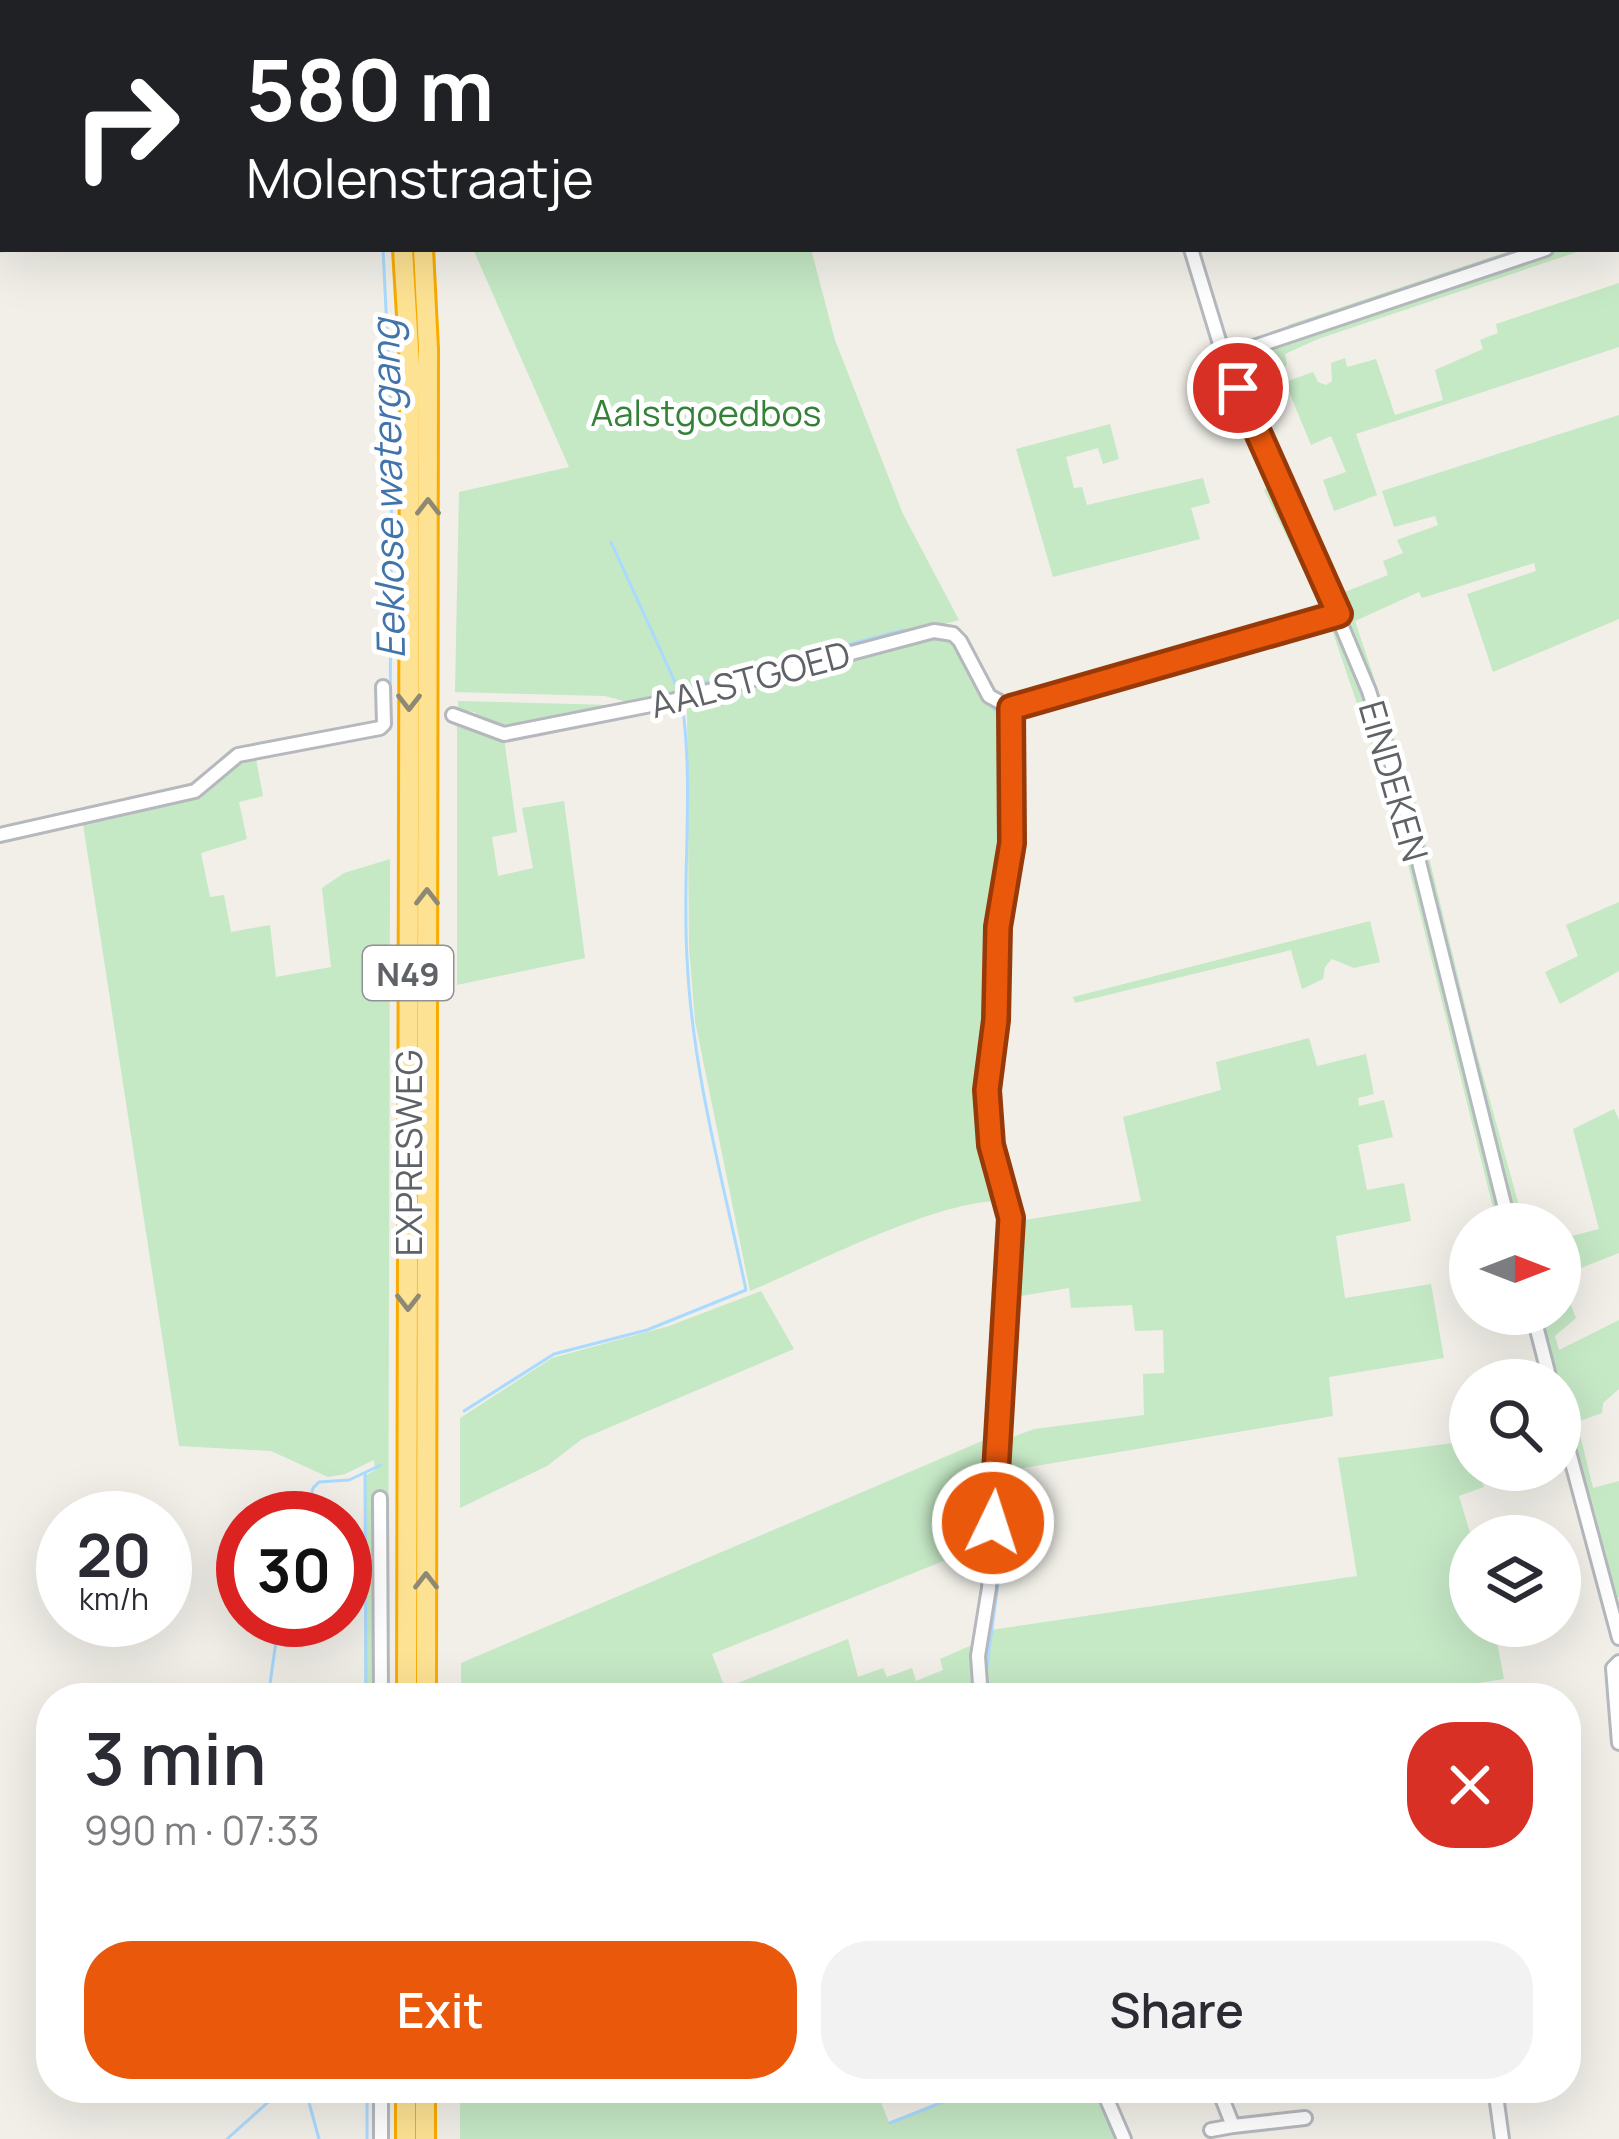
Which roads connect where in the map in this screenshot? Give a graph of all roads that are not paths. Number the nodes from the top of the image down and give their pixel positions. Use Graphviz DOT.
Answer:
graph roads {
  1 [pos="403,252"];
  2 [pos="423,252"];
  3 [pos="1192,252"];
  4 [pos="1537,252"];
  5 [pos="1224,357"];
  6 [pos="1339,614"];
  7 [pos="383,687"];
  8 [pos="1011,708"];
  9 [pos="453,715"];
  10 [pos="0,835"];
  11 [pos="1504,1203"];
  12 [pos="1580,1491"];
  13 [pos="380,1498"];
  14 [pos="1619,1638"];
  15 [pos="1619,1663"];
  16 [pos="380,1683"];
  17 [pos="407,1683"];
  18 [pos="426,1683"];
  19 [pos="980,1683"];
  20 [pos="1619,1743"];
  21 [pos="381,2103"];
  22 [pos="406,2103"];
  23 [pos="425,2103"];
  24 [pos="1109,2103"];
  25 [pos="1224,2103"];
  26 [pos="1497,2103"];
  27 [pos="1305,2118"];
  28 [pos="1233,2126"];
  29 [pos="1210,2130"];
  30 [pos="381,2139"];
  31 [pos="406,2139"];
  32 [pos="425,2139"];
  33 [pos="1124,2139"];
  34 [pos="1502,2139"];
  1 -- 17 [label="highway, EXPRESWEG / N49, one-way"];
  18 -- 2 [label="highway, EXPRESWEG / N49, one-way"];
  3 -- 5 [label="street, EINDEKEN"];
  4 -- 5 [label="street"];
  5 -- 6 [label="street, EINDEKEN"];
  6 -- 8 [label="street"];
  6 -- 11 [label="street, EINDEKEN"];
  7 -- 10 [label="street"];
  8 -- 9 [label="street, AALSTGOED"];
  8 -- 19 [label="street"];
  12 -- 14 [label="street"];
  13 -- 16 [label="street"];
  15 -- 20 [label="street"];
  21 -- 30 [label="street"];
  22 -- 31 [label="highway"];
  23 -- 32 [label="highway"];
  24 -- 33 [label="street"];
  25 -- 28 [label="street"];
  26 -- 34 [label="street"];
  27 -- 28 [label="street"];
  28 -- 29 [label="street"];
}
